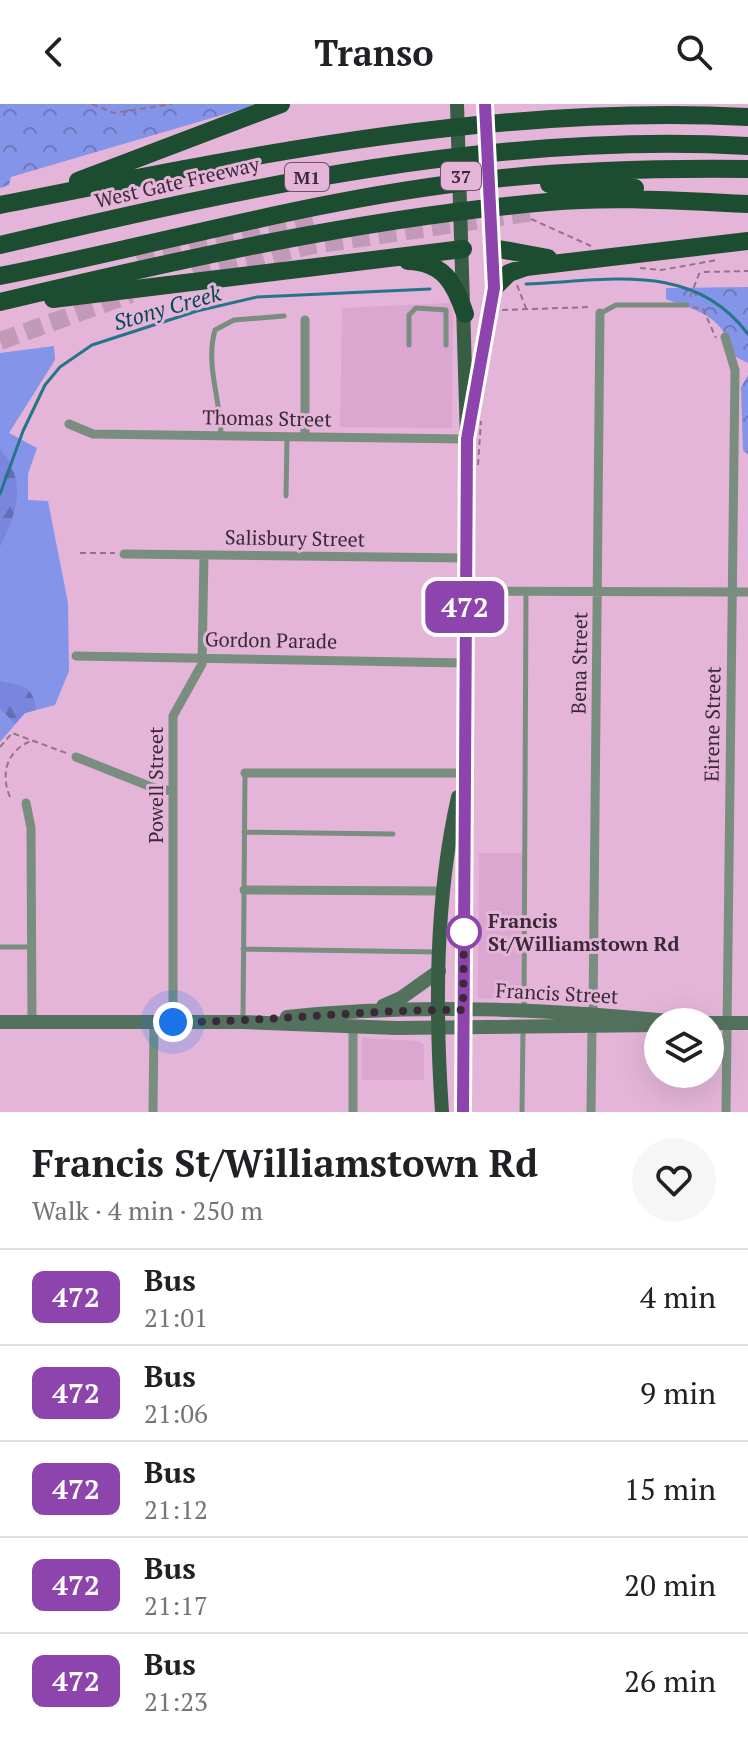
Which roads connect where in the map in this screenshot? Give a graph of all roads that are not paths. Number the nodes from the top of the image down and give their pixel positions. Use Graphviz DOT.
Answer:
graph roads {
  1 [pos="281,104"];
  2 [pos="457,104"];
  3 [pos="485,104"];
  4 [pos="748,117"];
  5 [pos="748,146"];
  6 [pos="748,169"];
  7 [pos="520,179"];
  8 [pos="748,201"];
  9 [pos="0,207"];
  10 [pos="748,241"];
  11 [pos="0,245"];
  12 [pos="493,248"];
  13 [pos="463,249"];
  14 [pos="373,260"];
  15 [pos="567,260"];
  16 [pos="0,276"];
  17 [pos="494,288"];
  18 [pos="0,303"];
  19 [pos="687,304"];
  20 [pos="600,313"];
  21 [pos="465,314"];
  22 [pos="284,316"];
  23 [pos="305,320"];
  24 [pos="725,337"];
  25 [pos="409,345"];
  26 [pos="446,345"];
  27 [pos="69,424"];
  28 [pos="221,436"];
  29 [pos="287,437"];
  30 [pos="305,437"];
  31 [pos="467,439"];
  32 [pos="286,496"];
  33 [pos="124,554"];
  34 [pos="204,555"];
  35 [pos="466,558"];
  36 [pos="466,591"];
  37 [pos="526,591"];
  38 [pos="598,592"];
  39 [pos="732,592"];
  40 [pos="748,592"];
  41 [pos="76,656"];
  42 [pos="203,657"];
  43 [pos="464,663"];
  44 [pos="76,757"];
  45 [pos="245,773"];
  46 [pos="463,773"];
  47 [pos="172,791"];
  48 [pos="26,803"];
  49 [pos="244,832"];
  50 [pos="393,834"];
  51 [pos="244,890"];
  52 [pos="442,891"];
  53 [pos="0,947"];
  54 [pos="32,947"];
  55 [pos="243,949"];
  56 [pos="440,952"];
  57 [pos="439,971"];
  58 [pos="375,1009"];
  59 [pos="440,1009"];
  60 [pos="463,1010"];
  61 [pos="524,1010"];
  62 [pos="593,1020"];
  63 [pos="644,1021"];
  64 [pos="0,1022"];
  65 [pos="154,1022"];
  66 [pos="173,1022"];
  67 [pos="243,1022"];
  68 [pos="32,1023"];
  69 [pos="727,1023"];
  70 [pos="748,1023"];
  71 [pos="644,1024"];
  72 [pos="353,1027"];
  73 [pos="440,1027"];
  74 [pos="463,1027"];
  75 [pos="523,1028"];
  76 [pos="153,1112"];
  77 [pos="353,1112"];
  78 [pos="442,1112"];
  79 [pos="463,1112"];
  80 [pos="522,1112"];
  81 [pos="591,1112"];
  82 [pos="726,1112"];
  1 -- 9 [label="highway"];
  2 -- 13 [label="main road, 37"];
  3 -- 12 [label="main road, 37"];
  4 -- 9 [label="highway, M1"];
  5 -- 11 [label="highway, West Gate Freeway / M1"];
  6 -- 7 [label="highway, M1"];
  7 -- 8 [label="highway, M1"];
  7 -- 16 [label="highway, M1"];
  8 -- 18 [label="highway"];
  10 -- 15 [label="highway"];
  12 -- 13 [label="main road"];
  12 -- 15 [label="highway"];
  12 -- 17 [label="main road, 37"];
  13 -- 14 [label="highway"];
  13 -- 21 [label="main road, 37"];
  14 -- 18 [label="highway"];
  14 -- 21 [label="highway"];
  15 -- 17 [label="highway"];
  17 -- 31 [label="main road, 37"];
  19 -- 20 [label="lane"];
  20 -- 38 [label="street, Bena Street"];
  21 -- 31 [label="main road, 37"];
  22 -- 28 [label="lane"];
  23 -- 30 [label="street"];
  24 -- 39 [label="street, Eirene Street"];
  25 -- 26 [label="lane"];
  27 -- 28 [label="street, Thomas Street"];
  28 -- 29 [label="street, Thomas Street"];
  29 -- 30 [label="street, Thomas Street"];
  29 -- 32 [label="lane"];
  30 -- 31 [label="street, Thomas Street"];
  31 -- 35 [label="main road, 37"];
  33 -- 34 [label="street, Salisbury Street"];
  34 -- 35 [label="street, Salisbury Street"];
  34 -- 42 [label="street, Powell Street"];
  35 -- 36 [label="main road, 37"];
  36 -- 37 [label="street"];
  36 -- 43 [label="main road, 37"];
  37 -- 38 [label="street"];
  37 -- 61 [label="lane"];
  38 -- 39 [label="street"];
  38 -- 62 [label="street, Bena Street"];
  39 -- 40 [label="street"];
  39 -- 69 [label="street, Eirene Street"];
  41 -- 42 [label="street, Gordon Parade"];
  42 -- 43 [label="street, Gordon Parade"];
  42 -- 47 [label="street, Powell Street"];
  43 -- 46 [label="main road, 37"];
  44 -- 47 [label="street"];
  45 -- 46 [label="street"];
  45 -- 49 [label="lane"];
  46 -- 52 [label="main road, 37"];
  46 -- 60 [label="main road, 37"];
  47 -- 66 [label="street, Powell Street"];
  48 -- 54 [label="street"];
  49 -- 50 [label="lane"];
  49 -- 51 [label="lane"];
  51 -- 52 [label="street"];
  51 -- 55 [label="lane"];
  52 -- 56 [label="main road, 37"];
  53 -- 54 [label="lane"];
  54 -- 68 [label="street"];
  55 -- 56 [label="lane"];
  55 -- 67 [label="lane"];
  56 -- 57 [label="main road, 37"];
  57 -- 58 [label="main road"];
  57 -- 59 [label="main road, 37"];
  58 -- 59 [label="main road, Francis Street"];
  58 -- 67 [label="main road, Francis Street"];
  59 -- 60 [label="main road, Francis Street"];
  59 -- 73 [label="main road, 37"];
  60 -- 61 [label="main road, Francis Street"];
  60 -- 74 [label="main road, 37"];
  61 -- 62 [label="main road, Francis Street"];
  62 -- 63 [label="main road, Francis Street"];
  62 -- 71 [label="main road, Francis Street"];
  62 -- 75 [label="main road, Francis Street"];
  62 -- 81 [label="street, Bena Street"];
  64 -- 68 [label="main road, Francis Street"];
  65 -- 66 [label="main road, Francis Street"];
  65 -- 68 [label="main road, Francis Street"];
  65 -- 76 [label="street"];
  66 -- 67 [label="main road, Francis Street"];
  67 -- 72 [label="main road, Francis Street"];
  69 -- 70 [label="main road"];
  69 -- 82 [label="street, Eirene Street"];
  72 -- 73 [label="main road, Francis Street"];
  72 -- 77 [label="street"];
  73 -- 74 [label="main road, Francis Street"];
  73 -- 78 [label="main road, 37"];
  74 -- 75 [label="main road, Francis Street"];
  74 -- 79 [label="main road, 37"];
  75 -- 80 [label="lane"];
}
